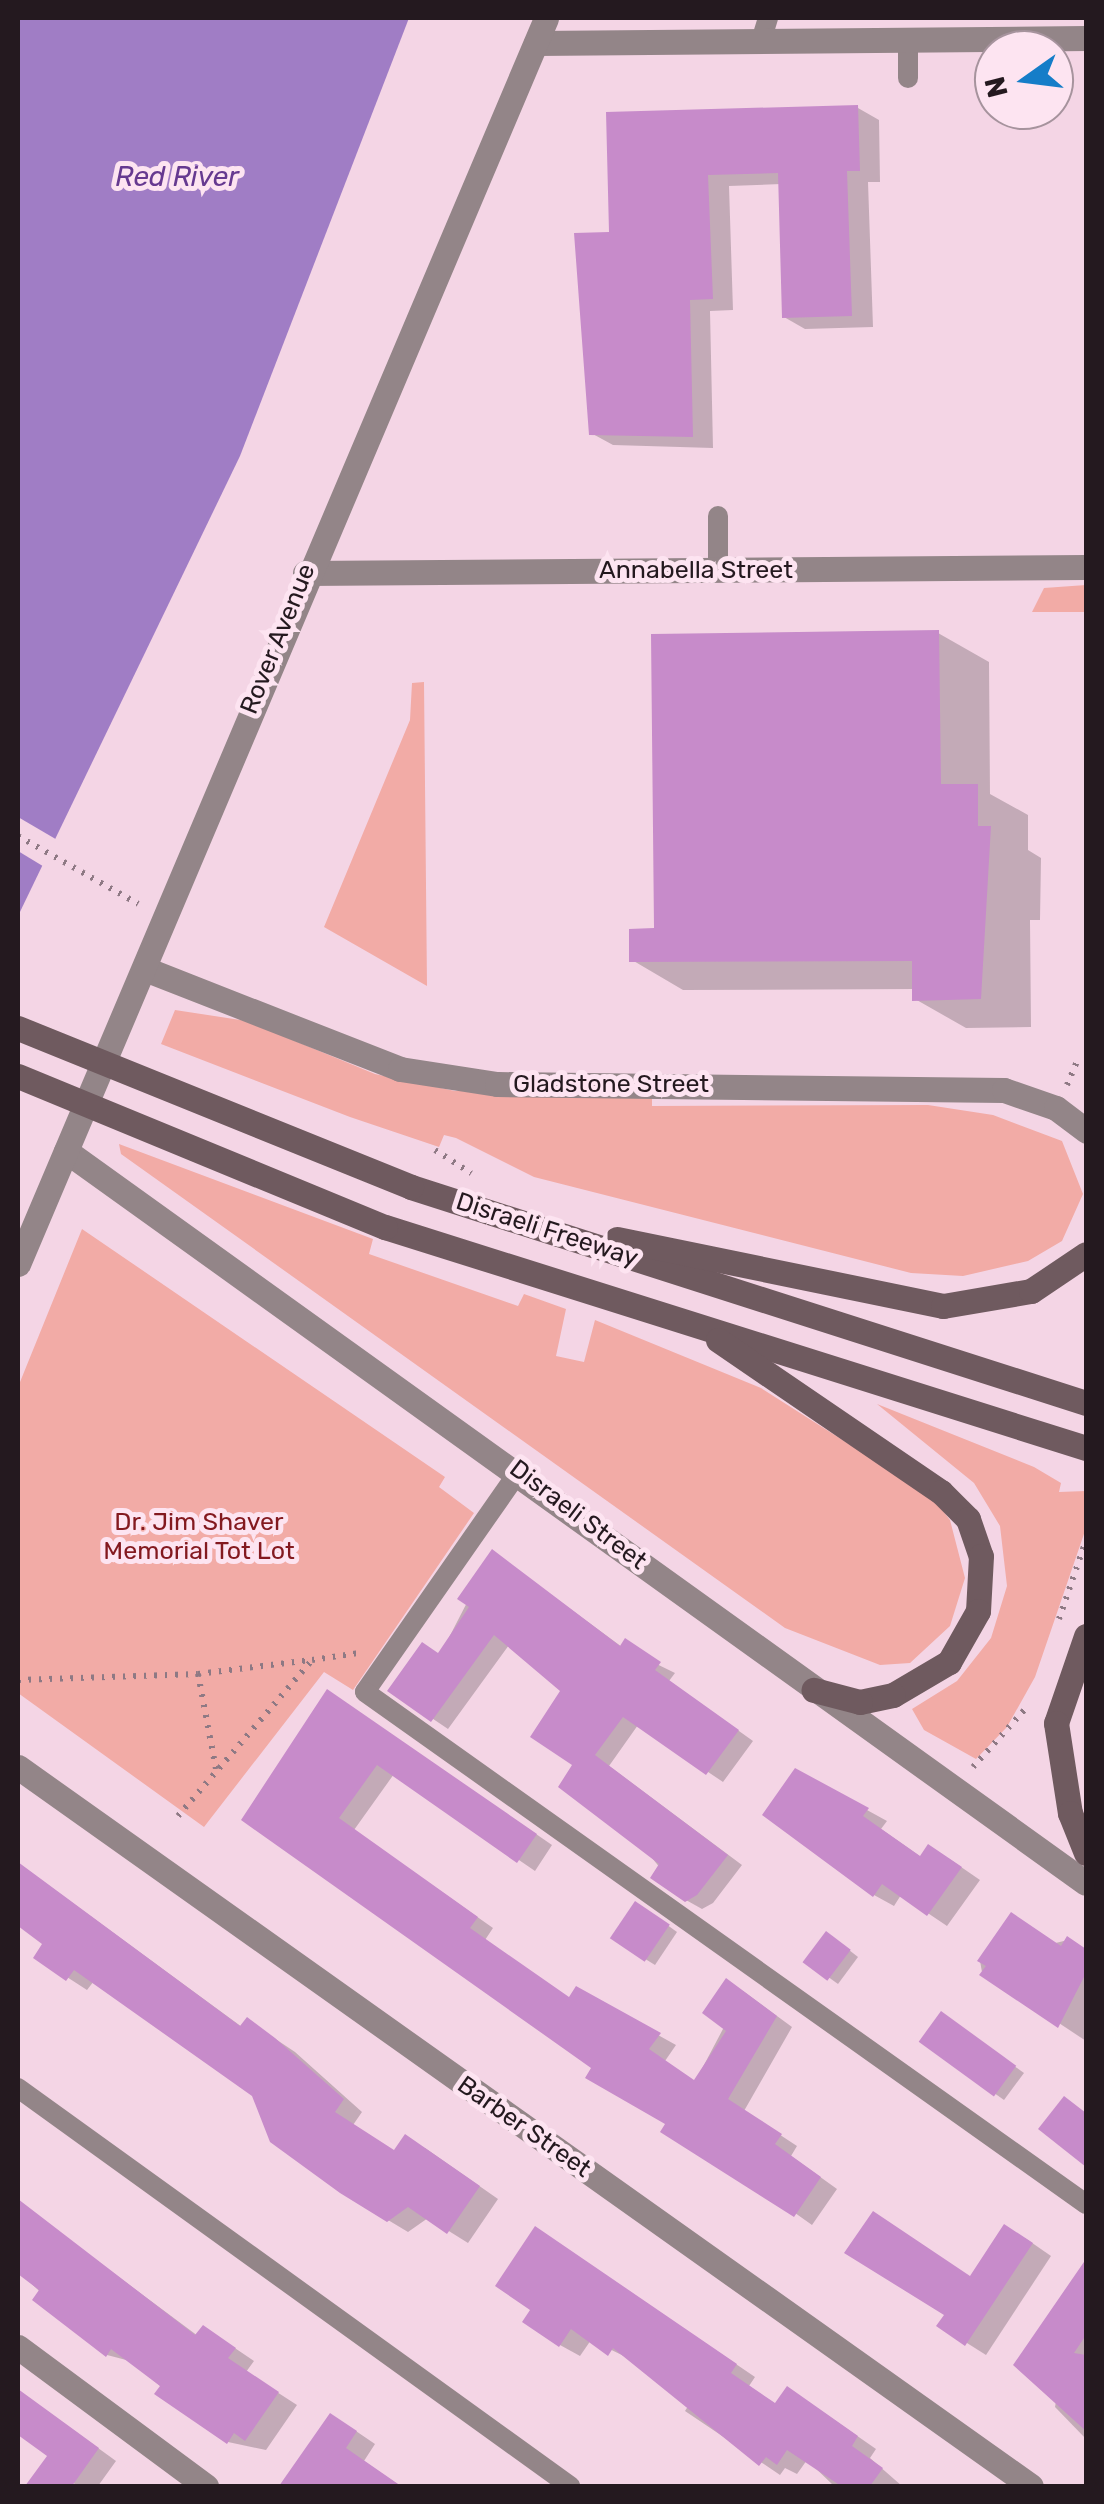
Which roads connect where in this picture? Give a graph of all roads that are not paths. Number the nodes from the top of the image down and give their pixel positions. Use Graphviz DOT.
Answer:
graph roads {
  1 [pos="546,18"];
  2 [pos="764,29"];
  3 [pos="1086,38"];
  4 [pos="908,40"];
  5 [pos="536,43"];
  6 [pos="908,78"];
  7 [pos="718,516"];
  8 [pos="1086,567"];
  9 [pos="718,570"];
  10 [pos="305,573"];
  11 [pos="145,970"];
  12 [pos="18,1028"];
  13 [pos="18,1076"];
  14 [pos="1086,1131"];
  15 [pos="66,1151"];
  16 [pos="516,1220"];
  17 [pos="1086,1254"];
  18 [pos="18,1264"];
  19 [pos="693,1323"];
  20 [pos="1086,1403"];
  21 [pos="1086,1448"];
  22 [pos="518,1471"];
  23 [pos="1086,1636"];
  24 [pos="814,1690"];
  25 [pos="18,1767"];
  26 [pos="1086,1853"];
  27 [pos="1086,1883"];
  28 [pos="18,2088"];
  29 [pos="1086,2204"];
  30 [pos="18,2347"];
  31 [pos="206,2486"];
  32 [pos="570,2486"];
  33 [pos="1031,2486"];
  1 -- 5 [label="street, Rover Avenue"];
  2 -- 4 [label="street"];
  2 -- 5 [label="street"];
  3 -- 4 [label="street"];
  4 -- 6 [label="lane"];
  5 -- 10 [label="street, Rover Avenue"];
  7 -- 9 [label="lane"];
  8 -- 9 [label="street, Annabella Street"];
  9 -- 10 [label="street, Annabella Street"];
  10 -- 11 [label="street, Rover Avenue"];
  11 -- 14 [label="street, Gladstone Street"];
  11 -- 15 [label="street, Rover Avenue"];
  12 -- 16 [label="main road, Disraeli Freeway, bridge"];
  13 -- 19 [label="main road, Disraeli Freeway, bridge"];
  15 -- 18 [label="street, Rover Avenue"];
  15 -- 22 [label="street, Disraeli Street"];
  16 -- 17 [label="main road"];
  16 -- 20 [label="main road, Disraeli Freeway"];
  19 -- 21 [label="main road, Disraeli Freeway"];
  19 -- 24 [label="main road"];
  22 -- 24 [label="street, Disraeli Street"];
  22 -- 29 [label="lane"];
  23 -- 26 [label="main road"];
  24 -- 27 [label="street, Disraeli Street"];
  25 -- 33 [label="street, Barber Street"];
  28 -- 32 [label="lane"];
  30 -- 31 [label="street"];
}
